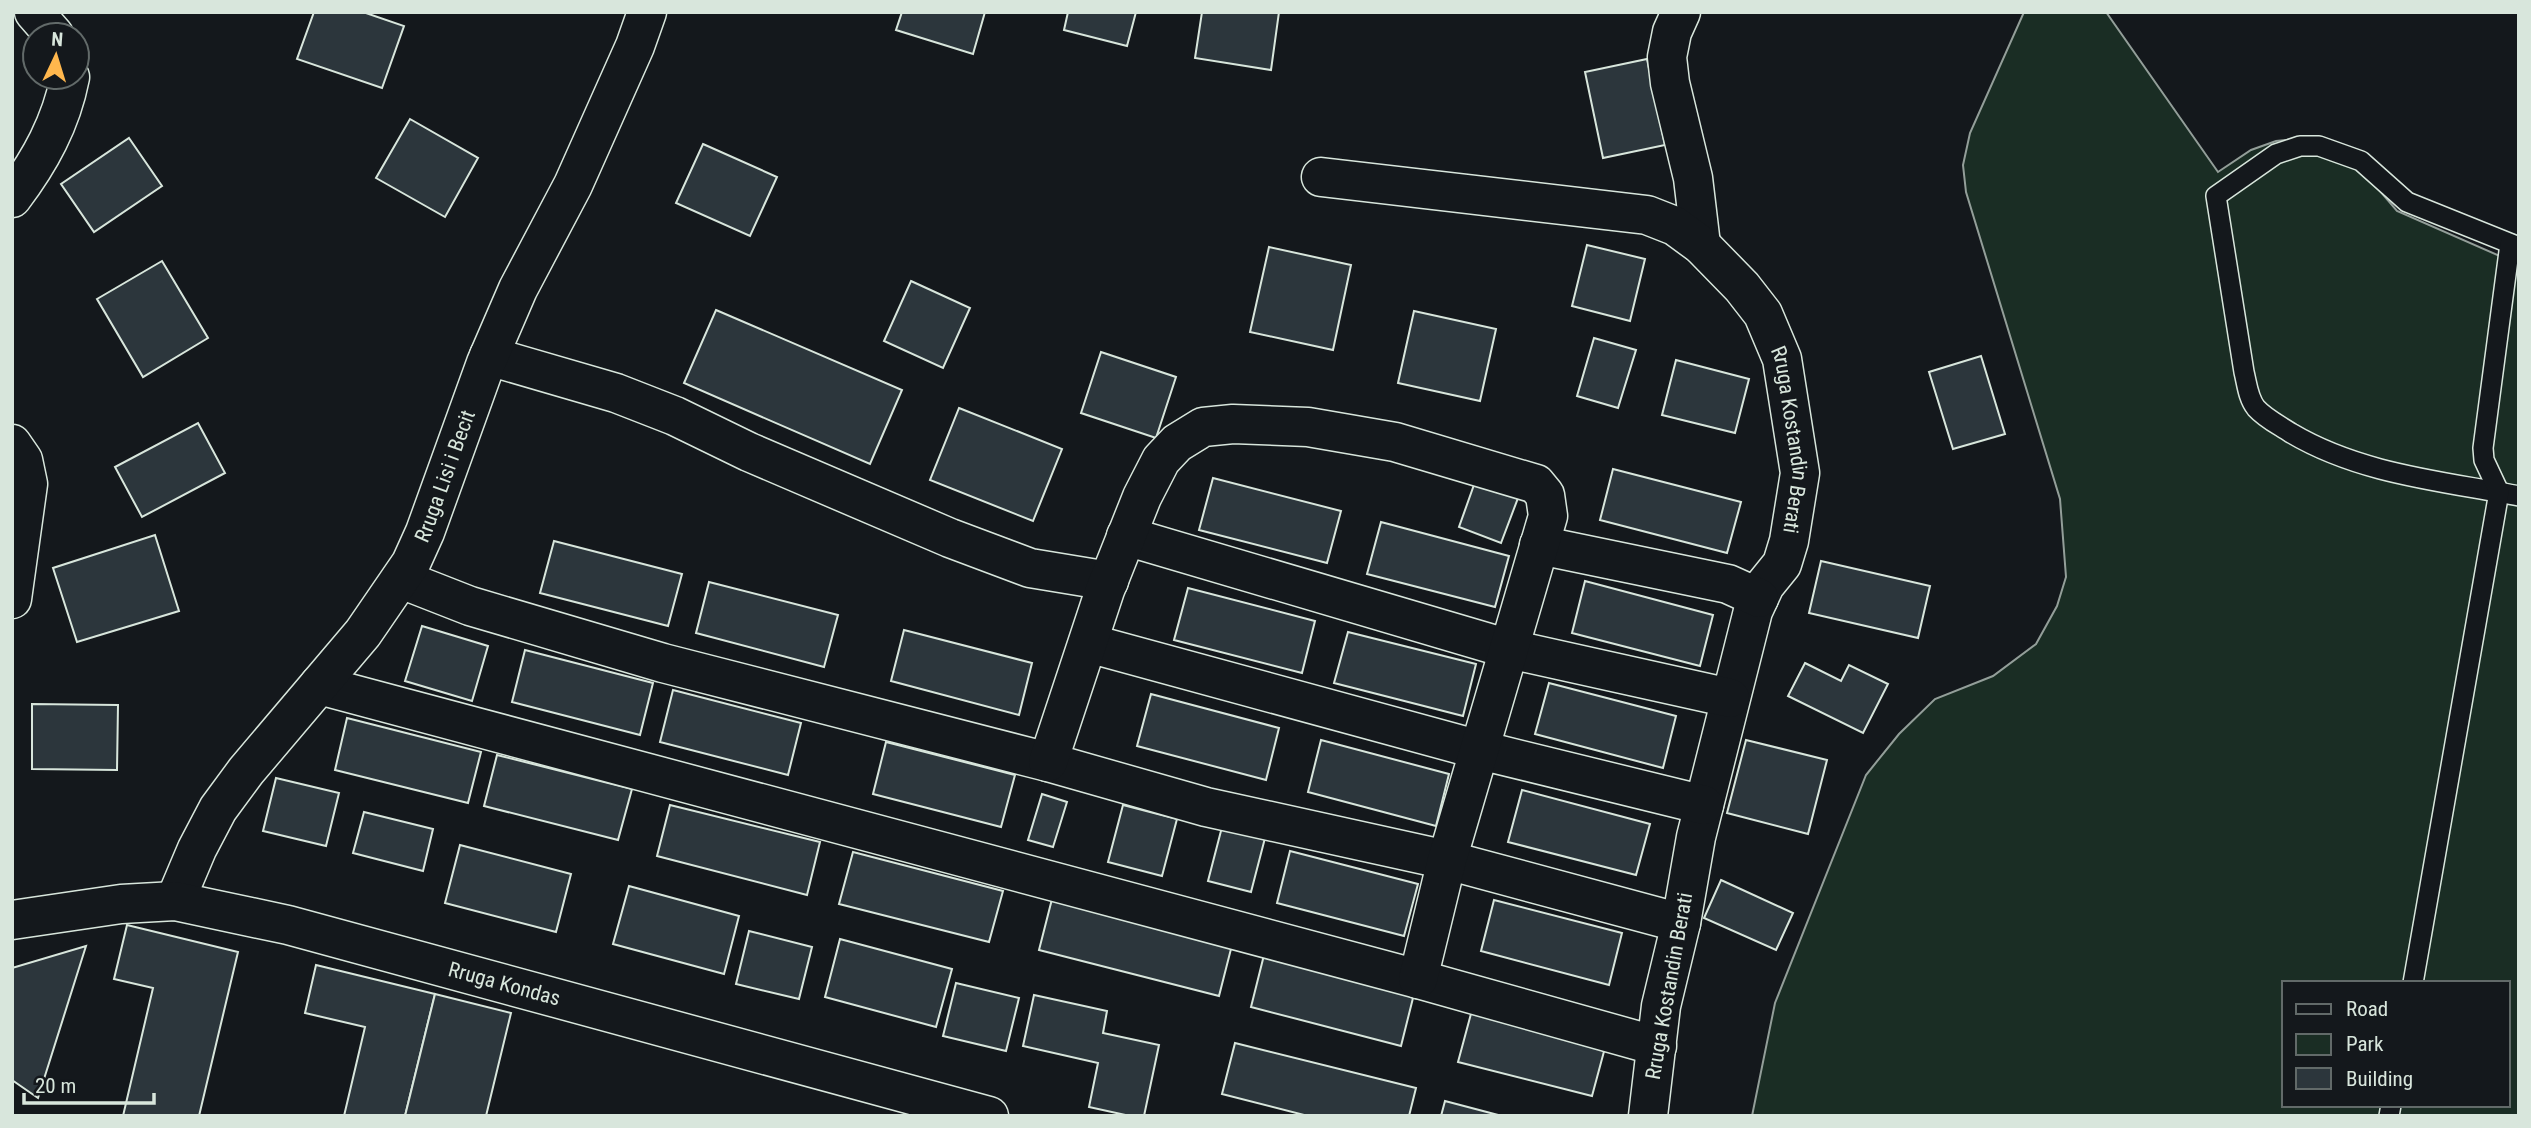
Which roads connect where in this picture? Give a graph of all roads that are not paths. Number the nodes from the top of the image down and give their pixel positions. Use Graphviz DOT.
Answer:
graph roads {
  1 [pos="1681,12"];
  2 [pos="639,24"];
  3 [pos="66,91"];
  4 [pos="1321,177"];
  5 [pos="12,198"];
  6 [pos="1701,245"];
  7 [pos="2514,245"];
  8 [pos="489,356"];
  9 [pos="12,444"];
  10 [pos="2499,492"];
  11 [pos="2519,496"];
  12 [pos="1126,536"];
  13 [pos="1539,545"];
  14 [pos="401,579"];
  15 [pos="1109,581"];
  16 [pos="1759,598"];
  17 [pos="12,599"];
  18 [pos="1087,643"];
  19 [pos="1508,649"];
  20 [pos="318,685"];
  21 [pos="1731,698"];
  22 [pos="1480,750"];
  23 [pos="1048,762"];
  24 [pos="1704,805"];
  25 [pos="1447,860"];
  26 [pos="175,901"];
  27 [pos="12,920"];
  28 [pos="1681,923"];
  29 [pos="1418,979"];
  30 [pos="2413,981"];
  31 [pos="1657,1046"];
  32 [pos="989,1116"];
  33 [pos="1648,1116"];
  1 -- 6 [label="street"];
  2 -- 8 [label="street, Rruga Lisi i Becit"];
  3 -- 5 [label="street"];
  4 -- 6 [label="street, Rruga Kostandin Berati"];
  6 -- 16 [label="street, Rruga Kostandin Berati"];
  7 -- 10 [label="lane"];
  7 -- 10 [label="lane"];
  8 -- 14 [label="street, Rruga Lisi i Becit"];
  8 -- 15 [label="street"];
  9 -- 17 [label="street"];
  10 -- 11 [label="lane"];
  10 -- 30 [label="lane"];
  12 -- 13 [label="street"];
  12 -- 15 [label="street"];
  12 -- 19 [label="street"];
  13 -- 16 [label="street"];
  13 -- 19 [label="street"];
  14 -- 20 [label="street, Rruga Lisi i Becit"];
  14 -- 23 [label="street"];
  15 -- 18 [label="street"];
  16 -- 21 [label="street, Rruga Kostandin Berati"];
  18 -- 22 [label="street"];
  18 -- 23 [label="street"];
  19 -- 21 [label="street"];
  19 -- 22 [label="street"];
  20 -- 26 [label="street, Rruga Lisi i Becit"];
  20 -- 29 [label="street"];
  21 -- 24 [label="street, Rruga Kostandin Berati"];
  22 -- 24 [label="street"];
  22 -- 25 [label="street"];
  23 -- 25 [label="street"];
  24 -- 28 [label="street, Rruga Kostandin Berati"];
  25 -- 28 [label="street"];
  25 -- 29 [label="street"];
  26 -- 27 [label="street, Rruga Kondas"];
  26 -- 32 [label="street, Rruga Kondas"];
  28 -- 31 [label="street, Rruga Kostandin Berati"];
  29 -- 31 [label="street"];
  31 -- 33 [label="street, Rruga Kostandin Berati"];
}
